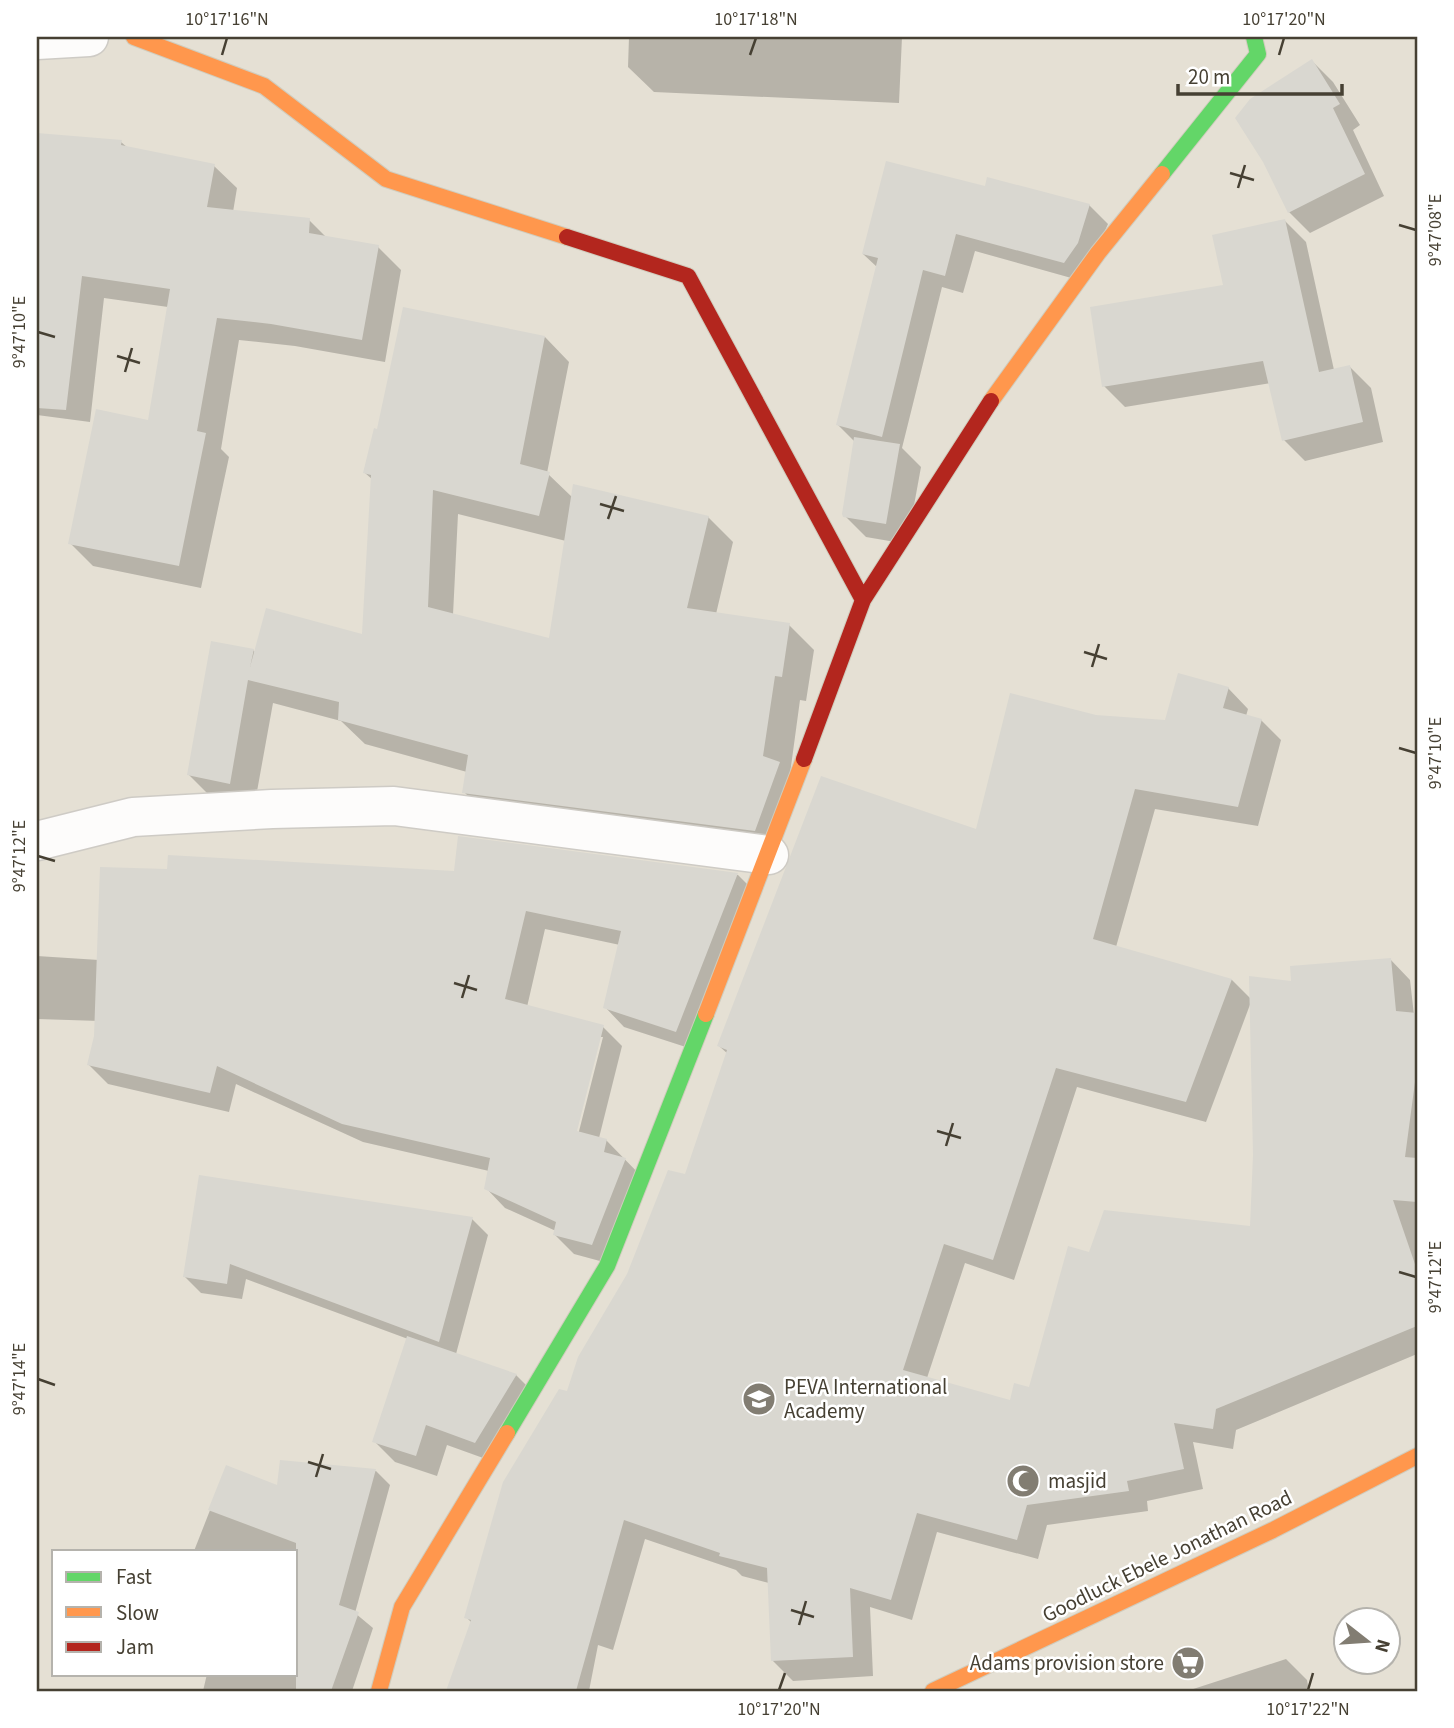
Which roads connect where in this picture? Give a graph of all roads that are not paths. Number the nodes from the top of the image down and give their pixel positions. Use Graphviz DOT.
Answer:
graph roads {
  1 [pos="89,37"];
  2 [pos="134,37"];
  3 [pos="1254,37"];
  4 [pos="37,40"];
  5 [pos="863,600"];
  6 [pos="37,841"];
  7 [pos="769,855"];
  8 [pos="1417,1456"];
  9 [pos="379,1691"];
  10 [pos="933,1691"];
  1 -- 4 [label="street"];
  2 -- 5 [label="street"];
  3 -- 5 [label="street"];
  5 -- 7 [label="street"];
  6 -- 7 [label="street"];
  7 -- 9 [label="street"];
  8 -- 10 [label="street, Goodluck Ebele Jonathan Road"];
}
